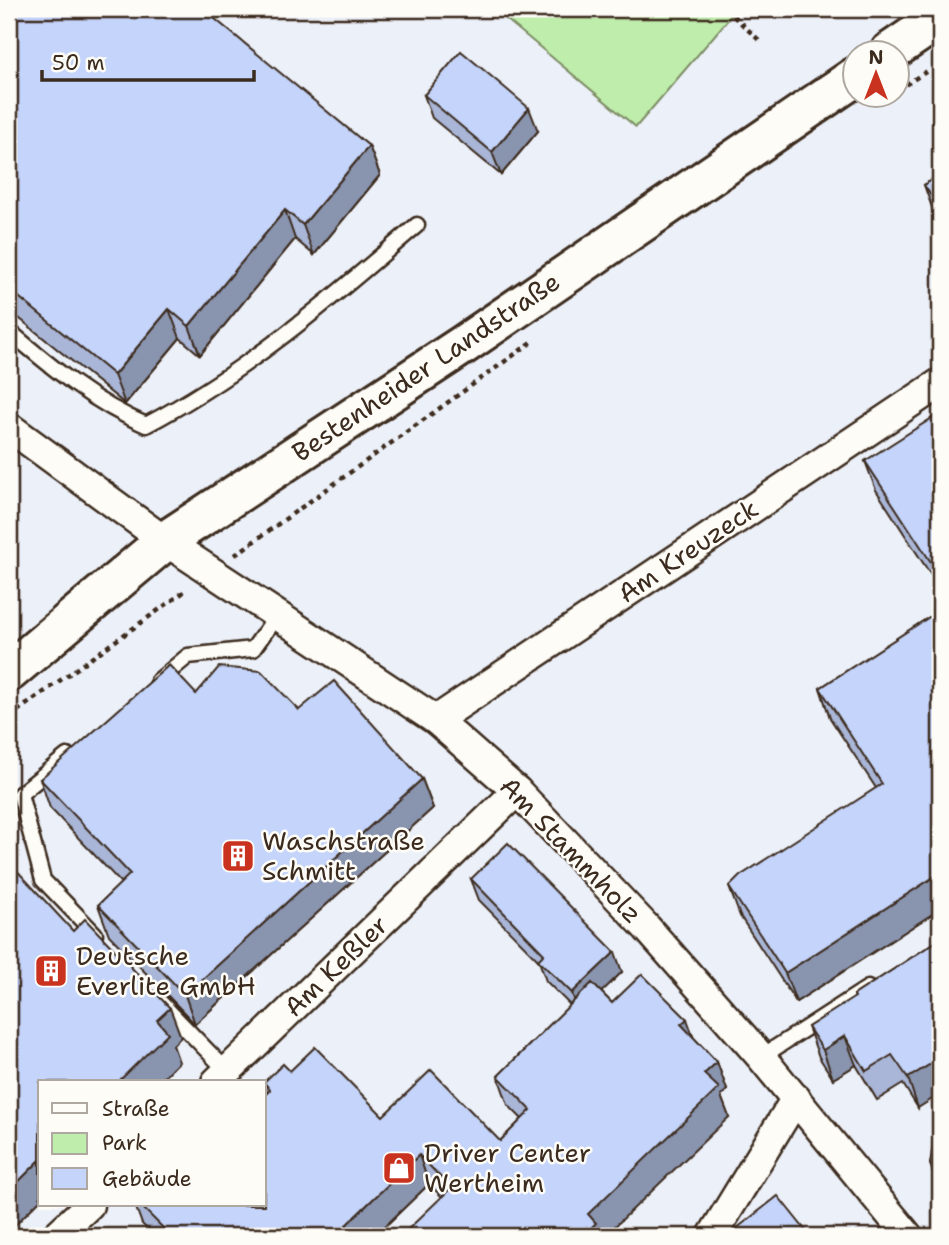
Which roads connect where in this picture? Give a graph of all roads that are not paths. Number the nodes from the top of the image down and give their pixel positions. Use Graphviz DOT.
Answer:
graph roads {
  1 [pos="940,18"];
  2 [pos="911,38"];
  3 [pos="841,105"];
  4 [pos="417,225"];
  5 [pos="9,331"];
  6 [pos="940,383"];
  7 [pos="9,428"];
  8 [pos="165,541"];
  9 [pos="277,615"];
  10 [pos="9,671"];
  11 [pos="146,691"];
  12 [pos="436,720"];
  13 [pos="83,743"];
  14 [pos="517,792"];
  15 [pos="101,940"];
  16 [pos="884,978"];
  17 [pos="149,991"];
  18 [pos="761,1057"];
  19 [pos="221,1077"];
  20 [pos="796,1098"];
  21 [pos="88,1206"];
  22 [pos="56,1236"];
  23 [pos="712,1236"];
  24 [pos="908,1236"];
  1 -- 2 [label="main road"];
  3 -- 8 [label="main road, Bestenheider Landstraße"];
  4 -- 5 [label="lane"];
  6 -- 12 [label="street, Am Kreuzeck"];
  7 -- 8 [label="street, Am Stammholz"];
  8 -- 9 [label="street, Am Stammholz"];
  8 -- 10 [label="main road, Bestenheider Landstraße"];
  9 -- 11 [label="lane"];
  9 -- 12 [label="street, Am Stammholz"];
  12 -- 14 [label="street, Am Stammholz"];
  13 -- 15 [label="lane"];
  14 -- 18 [label="street, Am Stammholz"];
  14 -- 19 [label="street, Am Keßler"];
  16 -- 18 [label="lane"];
  17 -- 19 [label="lane"];
  18 -- 20 [label="street, Am Stammholz"];
  20 -- 23 [label="street"];
  20 -- 24 [label="street, Am Stammholz"];
  21 -- 22 [label="street"];
}
